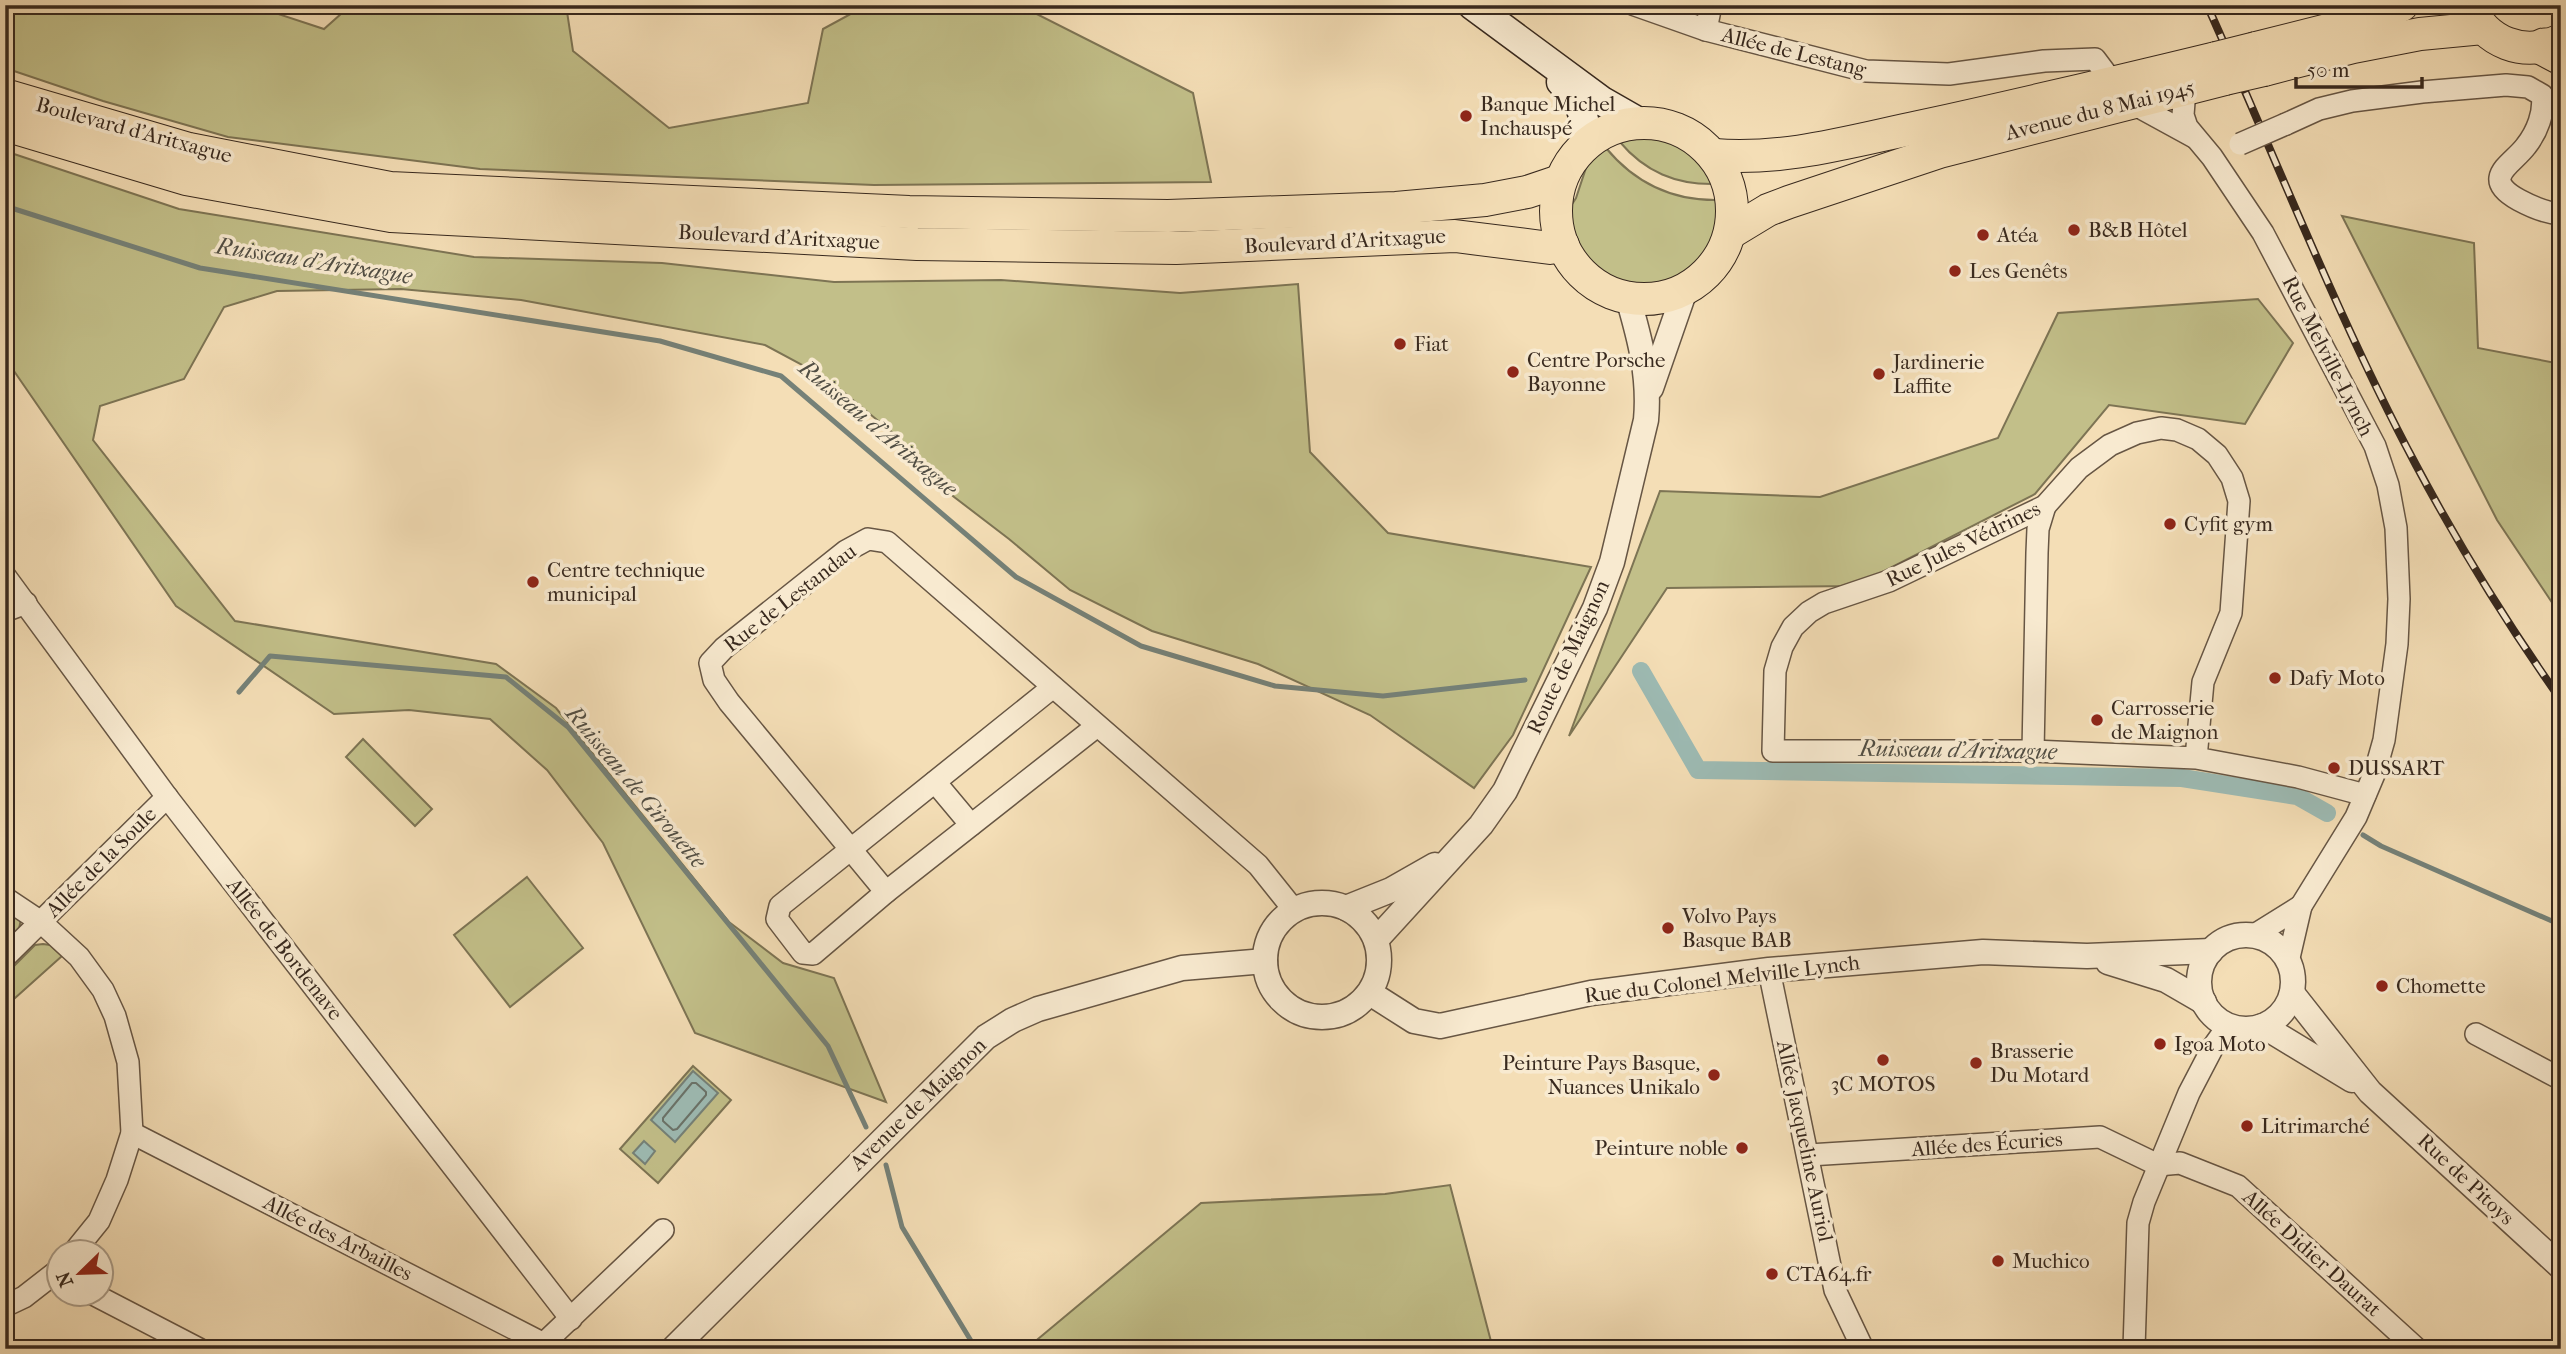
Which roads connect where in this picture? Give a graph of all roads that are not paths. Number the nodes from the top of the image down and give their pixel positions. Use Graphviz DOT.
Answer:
graph roads {
  1 [pos="1472,5"];
  2 [pos="1635,5"];
  3 [pos="1711,5"];
  4 [pos="2402,5"];
  5 [pos="2476,17"];
  6 [pos="1497,23"];
  7 [pos="1706,30"];
  8 [pos="2555,48"];
  9 [pos="2260,59"];
  10 [pos="2221,69"];
  11 [pos="2185,89"];
  12 [pos="2121,92"];
  13 [pos="5,95"];
  14 [pos="1637,121"];
  15 [pos="5,125"];
  16 [pos="2194,137"];
  17 [pos="1587,142"];
  18 [pos="1714,155"];
  19 [pos="2212,157"];
  20 [pos="1560,181"];
  21 [pos="2561,214"];
  22 [pos="1730,233"];
  23 [pos="1563,245"];
  24 [pos="1685,290"];
  25 [pos="1628,298"];
  26 [pos="1648,399"];
  27 [pos="2045,506"];
  28 [pos="5,576"];
  29 [pos="26,603"];
  30 [pos="5,611"];
  31 [pos="1053,687"];
  32 [pos="1097,726"];
  33 [pos="2033,751"];
  34 [pos="2196,758"];
  35 [pos="935,782"];
  36 [pos="2365,795"];
  37 [pos="167,797"];
  38 [pos="971,825"];
  39 [pos="850,850"];
  40 [pos="1454,854"];
  41 [pos="886,892"];
  42 [pos="5,898"];
  43 [pos="2301,906"];
  44 [pos="1346,908"];
  45 [pos="1294,910"];
  46 [pos="41,922"];
  47 [pos="2253,936"];
  48 [pos="1376,940"];
  49 [pos="2211,951"];
  50 [pos="2087,956"];
  51 [pos="5,957"];
  52 [pos="1265,961"];
  53 [pos="2288,962"];
  54 [pos="1769,970"];
  55 [pos="1370,993"];
  56 [pos="2292,993"];
  57 [pos="2204,1002"];
  58 [pos="2228,1026"];
  59 [pos="2263,1026"];
  60 [pos="2476,1034"];
  61 [pos="2561,1079"];
  62 [pos="2370,1091"];
  63 [pos="132,1133"];
  64 [pos="1809,1155"];
  65 [pos="2158,1165"];
  66 [pos="663,1230"];
  67 [pos="85,1238"];
  68 [pos="2561,1267"];
  69 [pos="46,1280"];
  70 [pos="5,1306"];
  71 [pos="116,1306"];
  72 [pos="571,1318"];
  73 [pos="541,1346"];
  74 [pos="199,1349"];
  75 [pos="673,1349"];
  76 [pos="1863,1349"];
  77 [pos="2134,1349"];
  78 [pos="2417,1349"];
  1 -- 6 [label="main road"];
  2 -- 7 [label="street, Allée de Lestang"];
  3 -- 7 [label="street"];
  4 -- 9 [label="main road, Avenue du 8 Mai 1945"];
  5 -- 8 [label="main road"];
  5 -- 9 [label="main road, Avenue du 8 Mai 1945"];
  6 -- 14 [label="main road"];
  6 -- 17 [label="main road"];
  7 -- 12 [label="street, Allée de Lestang"];
  9 -- 10 [label="main road, Avenue du 8 Mai 1945, bridge"];
  10 -- 11 [label="main road, Avenue du 8 Mai 1945"];
  10 -- 12 [label="main road, Avenue du 8 Mai 1945"];
  11 -- 12 [label="main road, Avenue du 8 Mai 1945"];
  11 -- 16 [label="street, Rue Melville-Lynch"];
  12 -- 16 [label="street, Rue Melville-Lynch"];
  12 -- 18 [label="main road, Avenue du 8 Mai 1945"];
  12 -- 22 [label="main road, Avenue du 8 Mai 1945"];
  13 -- 20 [label="main road, Boulevard d'Aritxague"];
  14 -- 17 [label="main road"];
  14 -- 18 [label="main road"];
  15 -- 23 [label="main road, Boulevard d'Aritxague"];
  16 -- 19 [label="street, Rue Melville-Lynch"];
  17 -- 20 [label="main road"];
  18 -- 22 [label="main road"];
  19 -- 21 [label="street, bridge"];
  19 -- 36 [label="street, Rue Melville-Lynch"];
  20 -- 23 [label="main road"];
  22 -- 24 [label="main road"];
  23 -- 25 [label="main road"];
  24 -- 25 [label="main road"];
  24 -- 26 [label="street, Route de Maignon"];
  25 -- 26 [label="street, Route de Maignon"];
  26 -- 40 [label="street, Route de Maignon"];
  27 -- 33 [label="street"];
  27 -- 33 [label="street, Rue Jules Védrines"];
  27 -- 34 [label="street, Rue Jules Védrines"];
  28 -- 29 [label="street, Allée de Bordenave"];
  29 -- 30 [label="street"];
  29 -- 37 [label="street, Allée de Bordenave"];
  31 -- 32 [label="street, Rue de Lestandau"];
  31 -- 35 [label="street"];
  31 -- 39 [label="street, Rue de Lestandau"];
  32 -- 38 [label="street"];
  32 -- 45 [label="street, Rue de Lestandau"];
  33 -- 34 [label="street"];
  34 -- 36 [label="street"];
  35 -- 38 [label="street"];
  35 -- 39 [label="street"];
  36 -- 43 [label="street"];
  37 -- 46 [label="street, Allée de la Soule"];
  37 -- 72 [label="street, Allée de Bordenave"];
  38 -- 41 [label="street"];
  39 -- 41 [label="street, Rue de Lestandau"];
  39 -- 41 [label="street"];
  40 -- 44 [label="street, Route de Maignon"];
  40 -- 48 [label="street, Route de Maignon"];
  42 -- 46 [label="street"];
  43 -- 47 [label="street"];
  43 -- 53 [label="street"];
  44 -- 45 [label="street"];
  44 -- 48 [label="street"];
  45 -- 52 [label="street"];
  46 -- 51 [label="street, Allée de la Soule"];
  46 -- 63 [label="street"];
  47 -- 49 [label="street"];
  47 -- 53 [label="street"];
  48 -- 55 [label="street"];
  49 -- 50 [label="street, Rue du Colonel Melville Lynch"];
  49 -- 57 [label="street"];
  50 -- 54 [label="street, Rue du Colonel Melville Lynch"];
  50 -- 57 [label="street, Rue du Colonel Melville Lynch"];
  52 -- 55 [label="street"];
  52 -- 75 [label="street, Avenue de Maignon"];
  53 -- 56 [label="street"];
  54 -- 55 [label="street, Rue du Colonel Melville Lynch"];
  54 -- 64 [label="street, Allée Jacqueline Auriol"];
  56 -- 59 [label="street"];
  56 -- 62 [label="street"];
  57 -- 58 [label="street"];
  58 -- 59 [label="street"];
  58 -- 65 [label="street"];
  59 -- 62 [label="street"];
  60 -- 61 [label="street"];
  62 -- 68 [label="street, Rue de Pitoys"];
  63 -- 67 [label="street"];
  63 -- 73 [label="street, Allée des Arbailles"];
  64 -- 65 [label="street, Allée des Écuries"];
  64 -- 76 [label="street, Allée Jacqueline Auriol"];
  65 -- 77 [label="street"];
  65 -- 78 [label="street, Allée Didier Daurat"];
  66 -- 72 [label="street"];
  69 -- 70 [label="street"];
  71 -- 74 [label="street"];
  72 -- 73 [label="street"];
}
